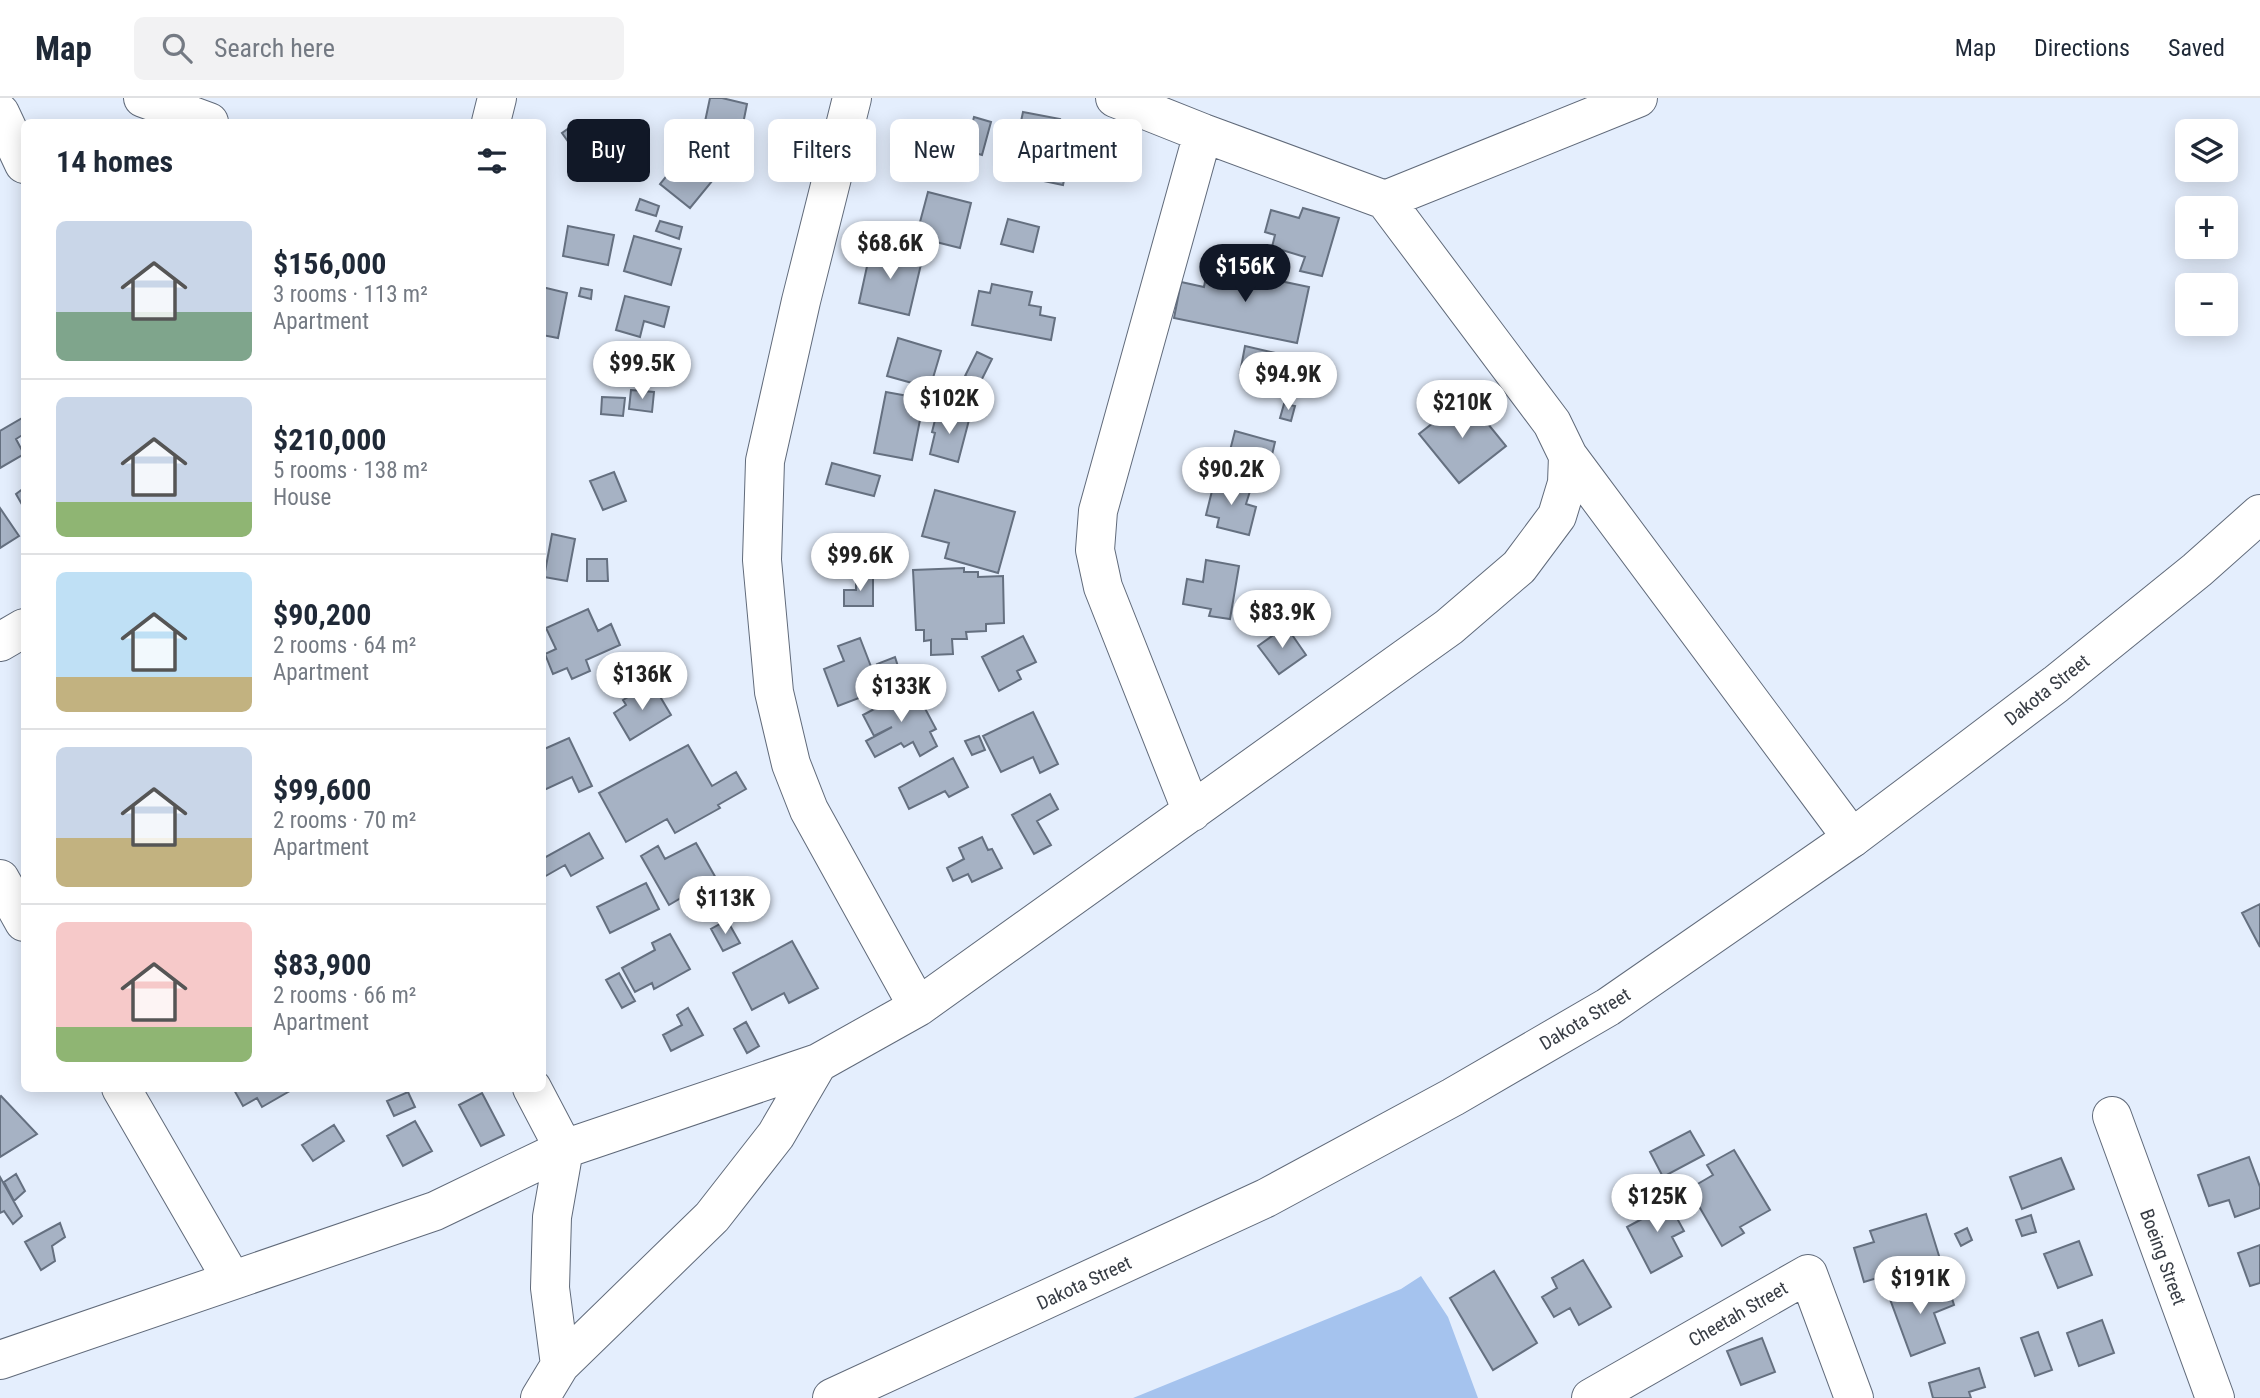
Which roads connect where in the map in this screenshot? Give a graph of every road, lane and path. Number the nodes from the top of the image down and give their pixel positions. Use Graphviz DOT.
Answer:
graph roads {
  1 [pos="143,98"];
  2 [pos="497,98"];
  3 [pos="852,98"];
  4 [pos="1115,98"];
  5 [pos="1639,98"];
  6 [pos="0,113"];
  7 [pos="201,119"];
  8 [pos="492,119"];
  9 [pos="1203,133"];
  10 [pos="21,158"];
  11 [pos="1385,200"];
  12 [pos="1568,456"];
  13 [pos="2260,514"];
  14 [pos="21,630"];
  15 [pos="0,642"];
  16 [pos="1192,812"];
  17 [pos="1852,838"];
  18 [pos="0,879"];
  19 [pos="21,917"];
  20 [pos="918,1007"];
  21 [pos="818,1063"];
  22 [pos="123,1092"];
  23 [pos="534,1092"];
  24 [pos="2112,1116"];
  25 [pos="564,1149"];
  26 [pos="232,1280"];
  27 [pos="0,1360"];
  28 [pos="560,1365"];
  29 [pos="540,1398"];
  30 [pos="832,1398"];
  31 [pos="1591,1398"];
  32 [pos="1854,1398"];
  33 [pos="2215,1398"];
  1 -- 7 [label="street"];
  2 -- 8 [label="street"];
  3 -- 20 [label="street"];
  4 -- 9 [label="street"];
  5 -- 11 [label="street"];
  6 -- 10 [label="street"];
  9 -- 11 [label="street"];
  9 -- 16 [label="street"];
  11 -- 12 [label="street"];
  12 -- 16 [label="street"];
  12 -- 17 [label="street"];
  13 -- 17 [label="street, Dakota Street"];
  14 -- 15 [label="street"];
  16 -- 20 [label="street"];
  17 -- 30 [label="street, Dakota Street"];
  18 -- 19 [label="street"];
  20 -- 21 [label="street"];
  21 -- 25 [label="street"];
  21 -- 28 [label="street"];
  22 -- 26 [label="street"];
  23 -- 25 [label="street"];
  24 -- 33 [label="street, Boeing Street"];
  25 -- 26 [label="street"];
  25 -- 28 [label="street"];
  26 -- 27 [label="street"];
  28 -- 29 [label="street"];
  31 -- 32 [label="street, Cheetah Street"];
}
